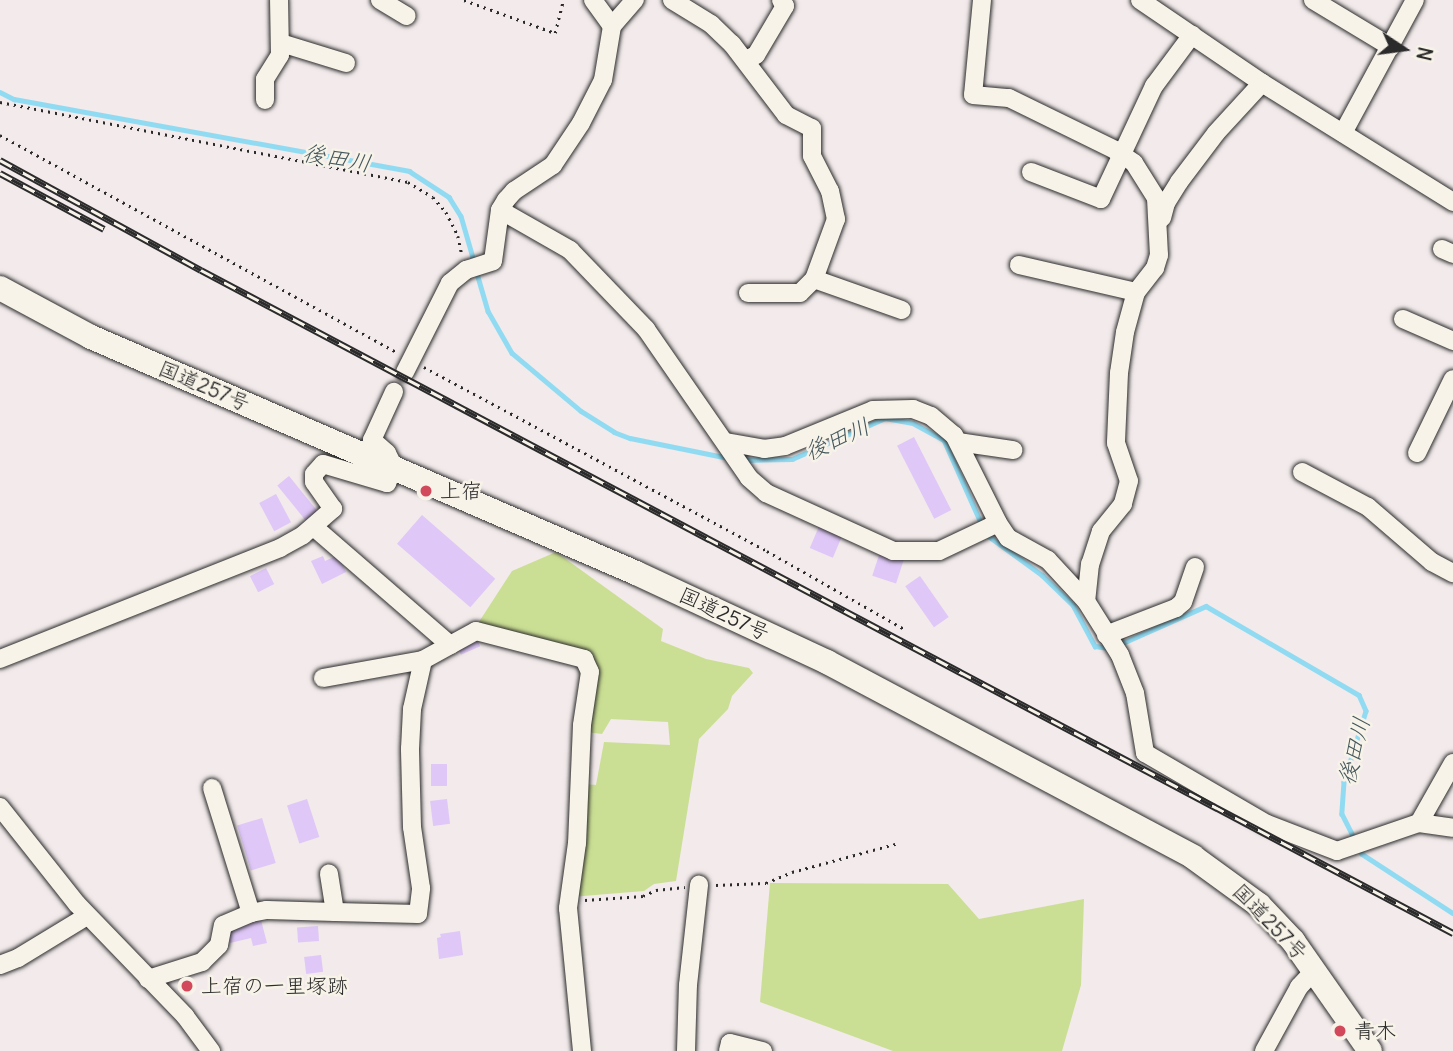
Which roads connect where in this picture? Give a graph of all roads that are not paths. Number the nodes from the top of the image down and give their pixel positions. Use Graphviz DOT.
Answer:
graph roads {
  1 [pos="279,0"];
  2 [pos="380,0"];
  3 [pos="593,0"];
  4 [pos="635,0"];
  5 [pos="672,0"];
  6 [pos="781,0"];
  7 [pos="982,0"];
  8 [pos="1140,0"];
  9 [pos="1313,0"];
  10 [pos="1415,0"];
  11 [pos="407,16"];
  12 [pos="612,26"];
  13 [pos="1192,35"];
  14 [pos="281,43"];
  15 [pos="1391,47"];
  16 [pos="745,60"];
  17 [pos="346,63"];
  18 [pos="1262,83"];
  19 [pos="265,100"];
  20 [pos="1343,133"];
  21 [pos="1123,155"];
  22 [pos="1031,172"];
  23 [pos="1453,202"];
  24 [pos="500,210"];
  25 [pos="1160,225"];
  26 [pos="1019,265"];
  27 [pos="814,279"];
  28 [pos="0,288"];
  29 [pos="1136,292"];
  30 [pos="748,293"];
  31 [pos="902,310"];
  32 [pos="1403,319"];
  33 [pos="1453,341"];
  34 [pos="408,366"];
  35 [pos="1453,379"];
  36 [pos="394,392"];
  37 [pos="958,442"];
  38 [pos="728,444"];
  39 [pos="1013,450"];
  40 [pos="1418,453"];
  41 [pos="394,467"];
  42 [pos="1302,472"];
  43 [pos="990,527"];
  44 [pos="314,528"];
  45 [pos="1195,567"];
  46 [pos="1453,573"];
  47 [pos="1086,601"];
  48 [pos="1107,637"];
  49 [pos="450,645"];
  50 [pos="0,659"];
  51 [pos="423,660"];
  52 [pos="323,678"];
  53 [pos="1453,763"];
  54 [pos="212,788"];
  55 [pos="0,807"];
  56 [pos="1419,823"];
  57 [pos="1453,828"];
  58 [pos="329,873"];
  59 [pos="699,885"];
  60 [pos="335,912"];
  61 [pos="251,913"];
  62 [pos="87,916"];
  63 [pos="0,965"];
  64 [pos="1315,970"];
  65 [pos="148,979"];
  66 [pos="211,1051"];
  67 [pos="582,1051"];
  68 [pos="686,1051"];
  69 [pos="728,1051"];
  70 [pos="763,1051"];
  71 [pos="1264,1051"];
  72 [pos="1370,1051"];
  1 -- 14 [label="street"];
  2 -- 11 [label="street"];
  3 -- 12 [label="street"];
  4 -- 12 [label="street"];
  5 -- 16 [label="street"];
  6 -- 16 [label="street"];
  7 -- 21 [label="street"];
  8 -- 13 [label="street"];
  9 -- 15 [label="street"];
  10 -- 15 [label="street"];
  12 -- 24 [label="street"];
  13 -- 18 [label="street"];
  13 -- 21 [label="street"];
  14 -- 17 [label="street"];
  14 -- 19 [label="street"];
  15 -- 20 [label="street"];
  16 -- 27 [label="street"];
  18 -- 20 [label="street"];
  18 -- 25 [label="street"];
  20 -- 23 [label="street"];
  21 -- 22 [label="street"];
  21 -- 25 [label="street"];
  24 -- 34 [label="street"];
  24 -- 38 [label="street"];
  25 -- 29 [label="street"];
  26 -- 29 [label="street"];
  27 -- 30 [label="street"];
  27 -- 31 [label="street"];
  28 -- 41 [label="highway, 国道257号"];
  29 -- 47 [label="street"];
  32 -- 33 [label="street"];
  35 -- 40 [label="street"];
  36 -- 41 [label="street"];
  37 -- 38 [label="street"];
  37 -- 39 [label="street"];
  37 -- 43 [label="street"];
  38 -- 43 [label="street"];
  41 -- 44 [label="street"];
  41 -- 64 [label="highway, 国道257号"];
  42 -- 46 [label="street"];
  43 -- 47 [label="street"];
  44 -- 49 [label="street"];
  44 -- 50 [label="street"];
  45 -- 48 [label="street"];
  47 -- 48 [label="street"];
  48 -- 56 [label="street"];
  49 -- 51 [label="street"];
  49 -- 67 [label="street"];
  51 -- 52 [label="street"];
  51 -- 60 [label="street"];
  53 -- 56 [label="street"];
  54 -- 61 [label="street"];
  55 -- 62 [label="street"];
  56 -- 57 [label="street"];
  58 -- 60 [label="street"];
  59 -- 68 [label="street"];
  60 -- 61 [label="street"];
  61 -- 65 [label="street"];
  62 -- 63 [label="street"];
  62 -- 65 [label="street"];
  64 -- 71 [label="street"];
  64 -- 72 [label="highway, 国道257号"];
  65 -- 66 [label="street"];
  69 -- 70 [label="street"];
}
